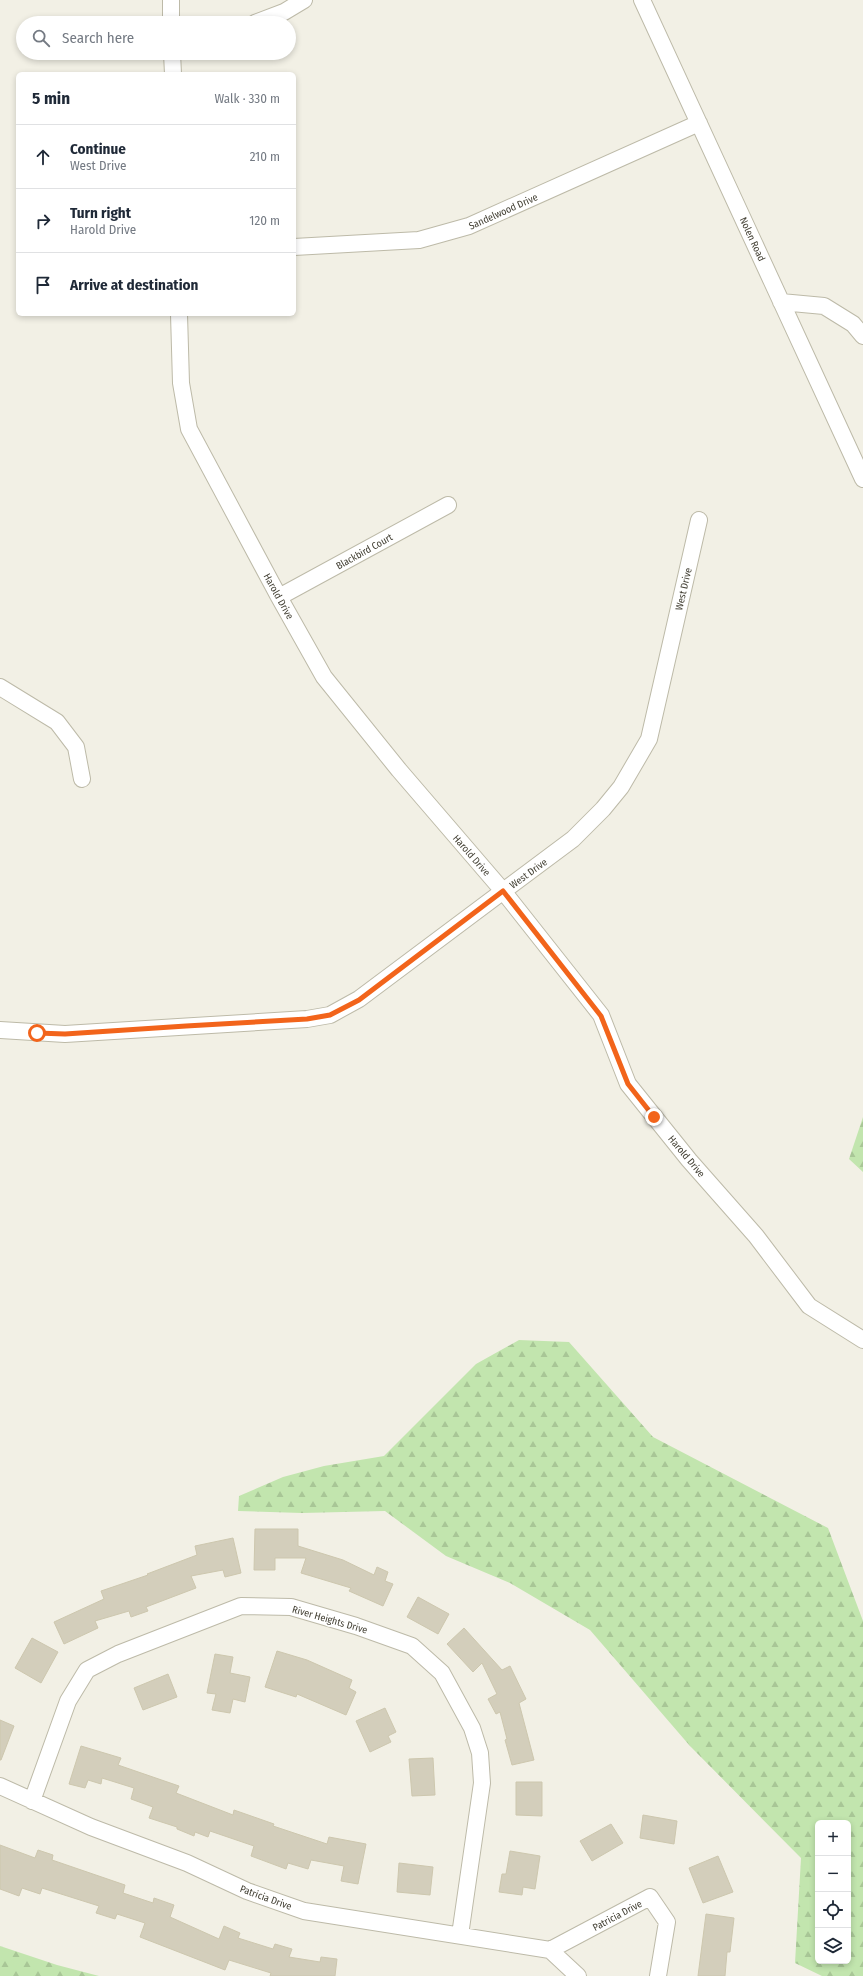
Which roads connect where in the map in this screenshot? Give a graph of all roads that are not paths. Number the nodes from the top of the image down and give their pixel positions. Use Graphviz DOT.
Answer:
graph roads {
  1 [pos="171,0"];
  2 [pos="304,0"];
  3 [pos="642,0"];
  4 [pos="171,16"];
  5 [pos="273,16"];
  6 [pos="172,60"];
  7 [pos="173,72"];
  8 [pos="699,123"];
  9 [pos="296,247"];
  10 [pos="781,302"];
  11 [pos="179,316"];
  12 [pos="863,336"];
  13 [pos="863,479"];
  14 [pos="448,505"];
  15 [pos="699,520"];
  16 [pos="279,597"];
  17 [pos="0,687"];
  18 [pos="82,779"];
  19 [pos="503,891"];
  20 [pos="0,1030"];
  21 [pos="863,1340"];
  22 [pos="0,1786"];
  23 [pos="32,1801"];
  24 [pos="460,1935"];
  25 [pos="550,1950"];
  26 [pos="578,1976"];
  27 [pos="658,1976"];
  1 -- 4 [label="street"];
  2 -- 5 [label="street"];
  3 -- 8 [label="street, Nolen Road"];
  6 -- 7 [label="street"];
  8 -- 9 [label="street, Sandelwood Drive"];
  8 -- 10 [label="street, Nolen Road"];
  10 -- 12 [label="street"];
  10 -- 13 [label="street, Nolen Road"];
  11 -- 16 [label="street, Harold Drive"];
  14 -- 16 [label="street, Blackbird Court"];
  15 -- 19 [label="street, West Drive"];
  16 -- 19 [label="street, Harold Drive"];
  17 -- 18 [label="street"];
  19 -- 20 [label="street, West Drive"];
  19 -- 21 [label="street, Harold Drive"];
  22 -- 23 [label="street, Patricia Drive"];
  23 -- 24 [label="street, Patricia Drive"];
  23 -- 24 [label="street, River Heights Drive"];
  24 -- 25 [label="street, Patricia Drive"];
  25 -- 26 [label="street"];
  25 -- 27 [label="street, Patricia Drive"];
}
